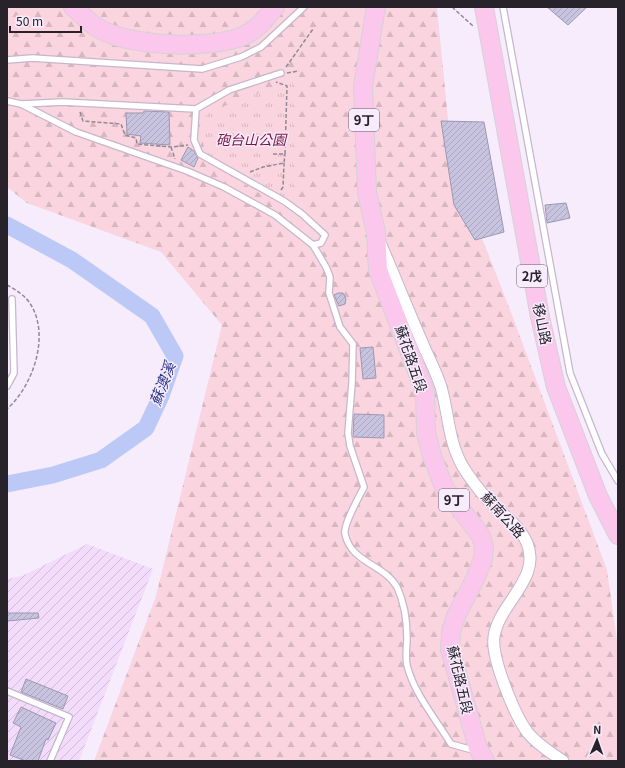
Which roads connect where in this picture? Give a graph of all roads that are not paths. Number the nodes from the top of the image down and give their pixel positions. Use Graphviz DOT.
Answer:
graph roads {
  1 [pos="73,7"];
  2 [pos="275,7"];
  3 [pos="304,7"];
  4 [pos="376,7"];
  5 [pos="484,7"];
  6 [pos="503,7"];
  7 [pos="7,60"];
  8 [pos="282,74"];
  9 [pos="7,101"];
  10 [pos="21,104"];
  11 [pos="196,110"];
  12 [pos="376,233"];
  13 [pos="313,245"];
  14 [pos="12,299"];
  15 [pos="7,386"];
  16 [pos="618,481"];
  17 [pos="618,535"];
  18 [pos="7,691"];
  19 [pos="481,754"];
  20 [pos="50,761"];
  21 [pos="563,761"];
  1 -- 2 [label="main road"];
  3 -- 7 [label="lane"];
  4 -- 12 [label="main road, 蘇花路五段 / 9丁"];
  5 -- 17 [label="main road, 移山路 / 2戊"];
  6 -- 16 [label="lane"];
  8 -- 11 [label="lane"];
  9 -- 10 [label="lane"];
  10 -- 11 [label="lane"];
  10 -- 13 [label="lane"];
  11 -- 13 [label="lane"];
  12 -- 19 [label="main road, 蘇花路五段 / 9丁"];
  12 -- 21 [label="street, 蘇南公路"];
  13 -- 19 [label="lane"];
  14 -- 15 [label="lane"];
  18 -- 20 [label="lane"];
}
